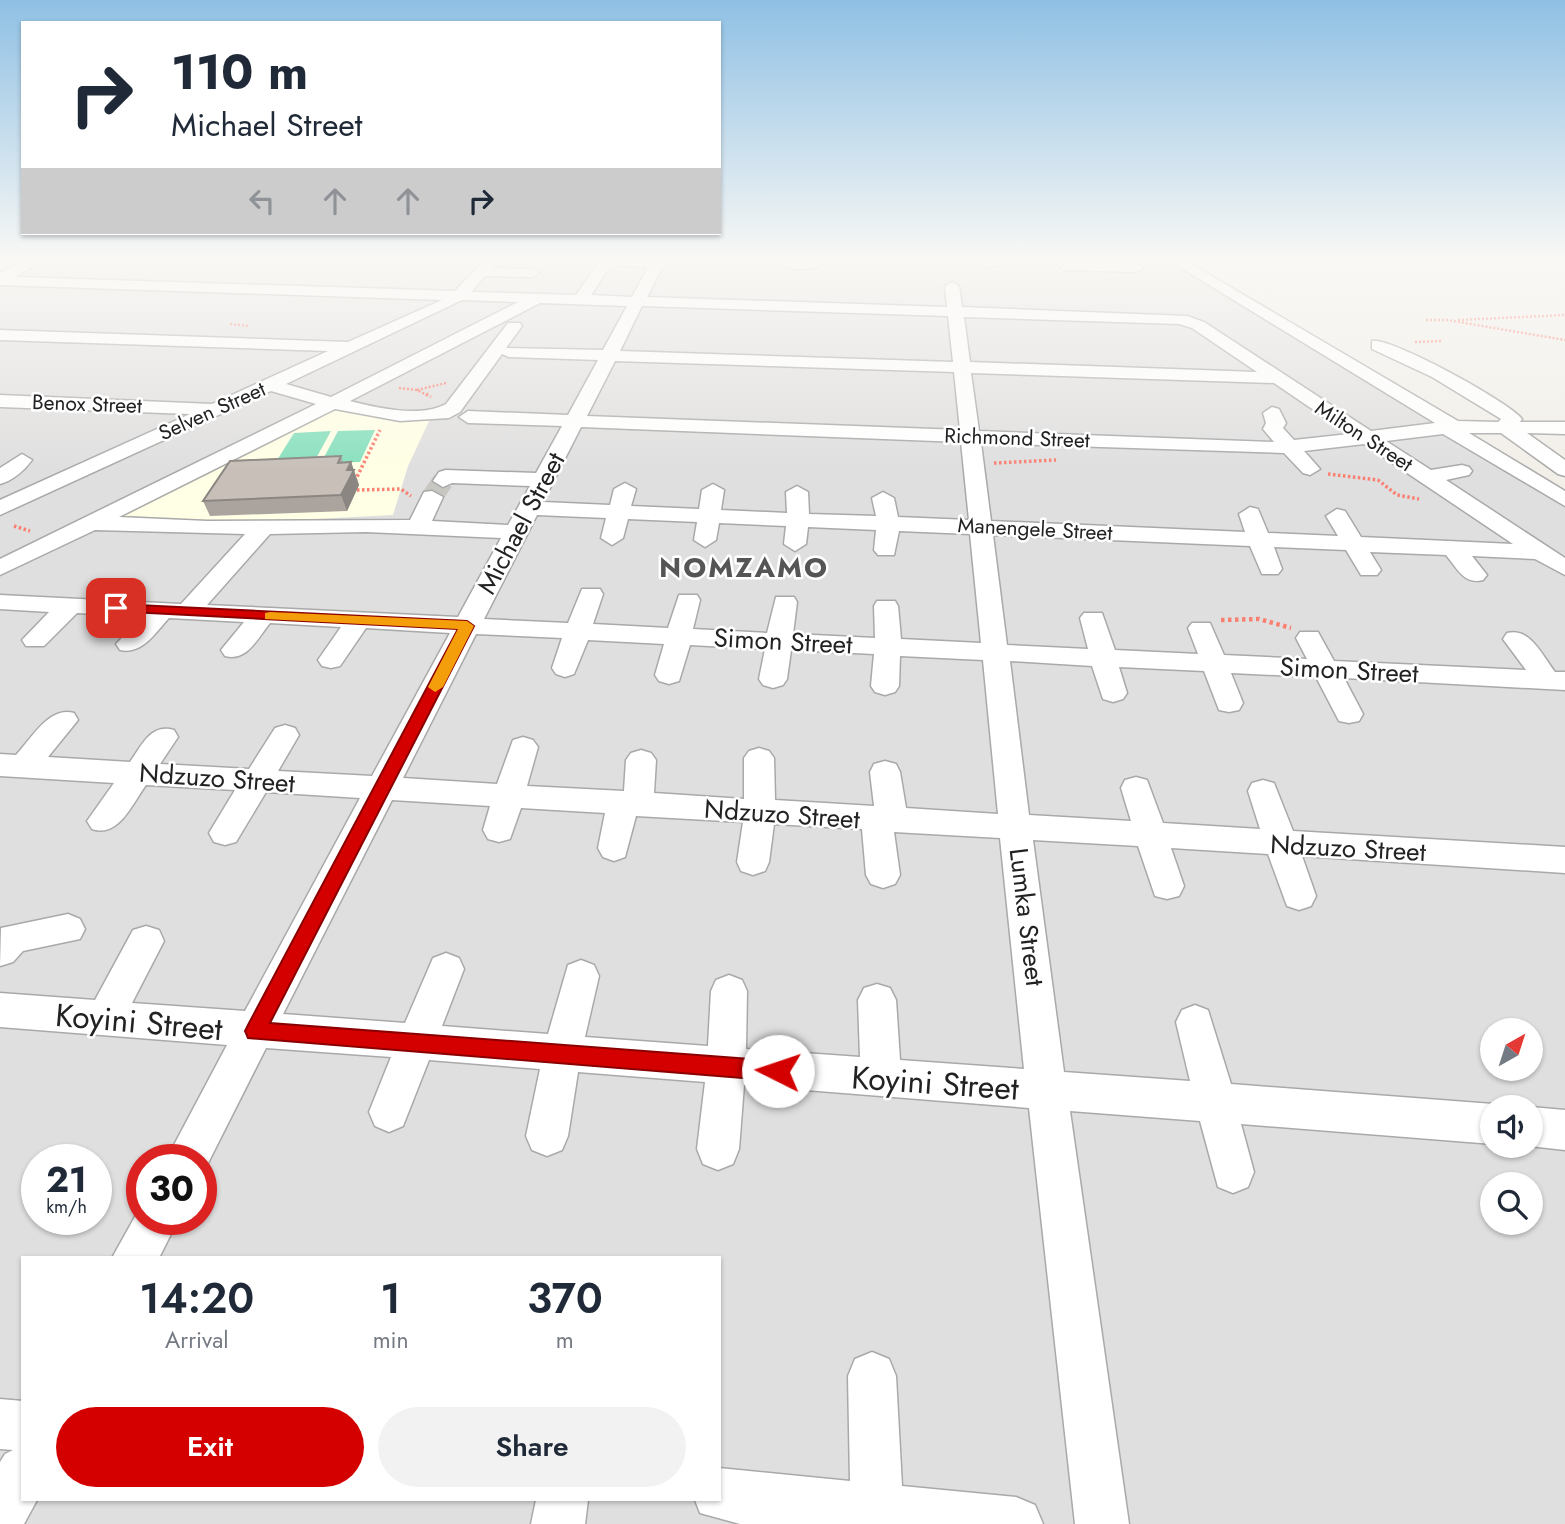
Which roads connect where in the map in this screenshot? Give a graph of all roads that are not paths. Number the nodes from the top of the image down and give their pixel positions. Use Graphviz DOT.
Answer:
graph roads {
  1 [pos="77,329"];
  2 [pos="141,329"];
  3 [pos="207,329"];
  4 [pos="268,329"];
  5 [pos="390,329"];
  6 [pos="481,329"];
  7 [pos="515,329"];
  8 [pos="622,329"];
  9 [pos="956,329"];
  10 [pos="1204,329"];
  11 [pos="1289,329"];
  12 [pos="331,331"];
  13 [pos="0,335"];
  14 [pos="65,337"];
  15 [pos="126,339"];
  16 [pos="191,341"];
  17 [pos="252,343"];
  18 [pos="1262,343"];
  19 [pos="1378,345"];
  20 [pos="317,346"];
  21 [pos="540,346"];
  22 [pos="353,347"];
  23 [pos="1231,347"];
  24 [pos="444,348"];
  25 [pos="45,350"];
  26 [pos="503,351"];
  27 [pos="107,352"];
  28 [pos="172,355"];
  29 [pos="609,355"];
  30 [pos="237,356"];
  31 [pos="960,367"];
  32 [pos="1172,367"];
  33 [pos="526,369"];
  34 [pos="1301,370"];
  35 [pos="1274,376"];
  36 [pos="61,383"];
  37 [pos="270,385"];
  38 [pos="195,387"];
  39 [pos="125,388"];
  40 [pos="1185,391"];
  41 [pos="1348,398"];
  42 [pos="0,401"];
  43 [pos="32,402"];
  44 [pos="331,404"];
  45 [pos="107,405"];
  46 [pos="1318,405"];
  47 [pos="173,408"];
  48 [pos="216,409"];
  49 [pos="887,412"];
  50 [pos="460,413"];
  51 [pos="1272,413"];
  52 [pos="0,420"];
  53 [pos="574,422"];
  54 [pos="84,424"];
  55 [pos="1204,425"];
  56 [pos="1504,426"];
  57 [pos="1450,427"];
  58 [pos="1565,428"];
  59 [pos="1047,430"];
  60 [pos="887,433"];
  61 [pos="1129,437"];
  62 [pos="1367,438"];
  63 [pos="1287,448"];
  64 [pos="970,449"];
  65 [pos="1215,452"];
  66 [pos="888,454"];
  67 [pos="22,460"];
  68 [pos="1056,460"];
  69 [pos="1139,464"];
  70 [pos="1310,469"];
  71 [pos="1565,470"];
  72 [pos="1462,471"];
  73 [pos="1427,477"];
  74 [pos="0,478"];
  75 [pos="544,480"];
  76 [pos="51,484"];
  77 [pos="0,485"];
  78 [pos="625,489"];
  79 [pos="713,490"];
  80 [pos="797,492"];
  81 [pos="88,493"];
  82 [pos="1455,495"];
  83 [pos="433,498"];
  84 [pos="883,498"];
  85 [pos="1419,499"];
  86 [pos="1565,500"];
  87 [pos="0,508"];
  88 [pos="1065,509"];
  89 [pos="618,512"];
  90 [pos="1250,514"];
  91 [pos="711,516"];
  92 [pos="1337,516"];
  93 [pos="798,519"];
  94 [pos="522,520"];
  95 [pos="89,523"];
  96 [pos="888,523"];
  97 [pos="265,526"];
  98 [pos="981,527"];
  99 [pos="1160,527"];
  100 [pos="1072,531"];
  101 [pos="612,538"];
  102 [pos="1261,539"];
  103 [pos="705,540"];
  104 [pos="1355,543"];
  105 [pos="795,544"];
  106 [pos="1453,548"];
  107 [pos="886,550"];
  108 [pos="1541,552"];
  109 [pos="1077,554"];
  110 [pos="1168,560"];
  111 [pos="0,568"];
  112 [pos="1565,568"];
  113 [pos="1270,569"];
  114 [pos="1369,570"];
  115 [pos="1475,575"];
  116 [pos="591,594"];
  117 [pos="688,600"];
  118 [pos="0,602"];
  119 [pos="785,602"];
  120 [pos="70,606"];
  121 [pos="886,606"];
  122 [pos="174,611"];
  123 [pos="263,616"];
  124 [pos="1093,618"];
  125 [pos="359,620"];
  126 [pos="467,626"];
  127 [pos="1201,628"];
  128 [pos="580,631"];
  129 [pos="679,636"];
  130 [pos="1309,638"];
  131 [pos="1516,639"];
  132 [pos="35,640"];
  133 [pos="778,641"];
  134 [pos="129,644"];
  135 [pos="888,646"];
  136 [pos="234,650"];
  137 [pos="997,651"];
  138 [pos="1104,657"];
  139 [pos="331,660"];
  140 [pos="1216,663"];
  141 [pos="565,668"];
  142 [pos="1325,668"];
  143 [pos="669,675"];
  144 [pos="773,679"];
  145 [pos="1556,680"];
  146 [pos="885,686"];
  147 [pos="1113,693"];
  148 [pos="1229,703"];
  149 [pos="1349,714"];
  150 [pos="64,720"];
  151 [pos="285,735"];
  152 [pos="164,737"];
  153 [pos="523,747"];
  154 [pos="758,758"];
  155 [pos="640,760"];
  156 [pos="12,765"];
  157 [pos="886,772"];
  158 [pos="139,773"];
  159 [pos="258,781"];
  160 [pos="382,788"];
  161 [pos="1136,788"];
  162 [pos="1262,791"];
  163 [pos="507,797"];
  164 [pos="631,804"];
  165 [pos="760,812"];
  166 [pos="885,820"];
  167 [pos="103,821"];
  168 [pos="1015,828"];
  169 [pos="499,830"];
  170 [pos="225,833"];
  171 [pos="1150,836"];
  172 [pos="1280,844"];
  173 [pos="614,848"];
  174 [pos="1565,860"];
  175 [pos="753,862"];
  176 [pos="883,875"];
  177 [pos="1167,886"];
  178 [pos="1300,897"];
  179 [pos="68,929"];
  180 [pos="146,941"];
  181 [pos="0,951"];
  182 [pos="446,969"];
  183 [pos="581,976"];
  184 [pos="729,991"];
  185 [pos="877,1000"];
  186 [pos="0,1010"];
  187 [pos="105,1018"];
  188 [pos="1195,1022"];
  189 [pos="255,1031"];
  190 [pos="419,1042"];
  191 [pos="562,1054"];
  192 [pos="726,1067"];
  193 [pos="881,1079"];
  194 [pos="1049,1091"];
  195 [pos="1217,1104"];
  196 [pos="389,1112"];
  197 [pos="1480,1124"];
  198 [pos="1543,1128"];
  199 [pos="1565,1130"];
  200 [pos="547,1136"];
  201 [pos="195,1144"];
  202 [pos="718,1149"];
  203 [pos="1233,1172"];
  204 [pos="148,1235"];
  205 [pos="136,1256"];
  206 [pos="872,1376"];
  207 [pos="0,1424"];
  208 [pos="21,1426"];
  209 [pos="21,1476"];
  210 [pos="562,1501"];
  211 [pos="751,1506"];
  212 [pos="877,1510"];
  213 [pos="0,1515"];
  214 [pos="558,1524"];
  215 [pos="1016,1524"];
  216 [pos="1102,1524"];
  1 -- 14 [label="street"];
  2 -- 15 [label="street"];
  3 -- 16 [label="street"];
  4 -- 17 [label="street"];
  5 -- 22 [label="street, Selven Street"];
  6 -- 24 [label="street"];
  7 -- 26 [label="street"];
  8 -- 29 [label="street, Michael Street"];
  9 -- 31 [label="street, Lumka Street"];
  10 -- 23 [label="street, Milton Street"];
  11 -- 57 [label="street"];
  12 -- 20 [label="street"];
  13 -- 14 [label="street"];
  14 -- 15 [label="street"];
  14 -- 25 [label="street"];
  15 -- 16 [label="street"];
  15 -- 27 [label="street"];
  16 -- 17 [label="street"];
  16 -- 28 [label="street"];
  17 -- 20 [label="street"];
  17 -- 30 [label="street"];
  18 -- 23 [label="street"];
  19 -- 56 [label="street"];
  20 -- 22 [label="street"];
  21 -- 26 [label="street"];
  21 -- 29 [label="street"];
  21 -- 33 [label="street"];
  22 -- 37 [label="street, Selven Street"];
  23 -- 35 [label="street, Milton Street"];
  24 -- 26 [label="street"];
  24 -- 44 [label="street"];
  26 -- 50 [label="street"];
  29 -- 31 [label="street"];
  29 -- 53 [label="street, Michael Street"];
  31 -- 32 [label="street"];
  31 -- 64 [label="street, Lumka Street"];
  32 -- 35 [label="street"];
  32 -- 40 [label="street"];
  34 -- 35 [label="street"];
  35 -- 46 [label="street, Milton Street"];
  36 -- 43 [label="street"];
  37 -- 44 [label="street, Richmond Street"];
  37 -- 48 [label="street, Selven Street"];
  38 -- 47 [label="street"];
  39 -- 45 [label="street"];
  41 -- 46 [label="street"];
  42 -- 43 [label="street, Benox Street"];
  43 -- 45 [label="street, Benox Street"];
  43 -- 52 [label="street"];
  44 -- 50 [label="street, Richmond Street"];
  44 -- 95 [label="street"];
  45 -- 47 [label="street, Benox Street"];
  45 -- 54 [label="street"];
  46 -- 62 [label="street, Milton Street"];
  47 -- 48 [label="street, Benox Street"];
  48 -- 76 [label="street, Selven Street"];
  49 -- 60 [label="street"];
  50 -- 53 [label="street, Richmond Street"];
  51 -- 63 [label="street"];
  53 -- 60 [label="street, Richmond Street"];
  53 -- 75 [label="street, Michael Street"];
  55 -- 65 [label="street"];
  56 -- 57 [label="street, Richmond Street"];
  56 -- 58 [label="street, Richmond Street"];
  56 -- 71 [label="street"];
  57 -- 62 [label="street, Richmond Street"];
  57 -- 86 [label="street"];
  59 -- 61 [label="street, Richmond Street"];
  59 -- 64 [label="street, Richmond Street"];
  59 -- 68 [label="street"];
  60 -- 64 [label="street, Richmond Street"];
  60 -- 66 [label="street"];
  61 -- 65 [label="street, Richmond Street"];
  61 -- 69 [label="street"];
  62 -- 63 [label="street, Richmond Street"];
  62 -- 73 [label="street, Milton Street"];
  63 -- 65 [label="street, Richmond Street"];
  63 -- 70 [label="street"];
  64 -- 98 [label="street, Lumka Street"];
  67 -- 74 [label="street"];
  72 -- 73 [label="street"];
  73 -- 82 [label="street, Milton Street"];
  75 -- 83 [label="street"];
  75 -- 94 [label="street, Michael Street"];
  76 -- 77 [label="street"];
  76 -- 81 [label="street"];
  76 -- 87 [label="street, Selven Street"];
  78 -- 89 [label="street"];
  79 -- 91 [label="street"];
  80 -- 93 [label="street"];
  82 -- 85 [label="street"];
  82 -- 108 [label="street, Milton Street"];
  83 -- 94 [label="street, Manengele Street"];
  83 -- 97 [label="street"];
  84 -- 96 [label="street"];
  88 -- 100 [label="street"];
  89 -- 91 [label="street, Manengele Street"];
  89 -- 94 [label="street, Manengele Street"];
  89 -- 101 [label="street"];
  90 -- 102 [label="street"];
  91 -- 93 [label="street, Manengele Street"];
  91 -- 103 [label="street"];
  92 -- 104 [label="street"];
  93 -- 96 [label="street, Manengele Street"];
  93 -- 105 [label="street"];
  94 -- 126 [label="street, Michael Street"];
  95 -- 97 [label="street"];
  95 -- 111 [label="street"];
  96 -- 98 [label="street, Manengele Street"];
  96 -- 107 [label="street"];
  97 -- 122 [label="street"];
  98 -- 100 [label="street, Manengele Street"];
  98 -- 137 [label="street, Lumka Street"];
  99 -- 100 [label="street, Manengele Street"];
  99 -- 102 [label="street, Manengele Street"];
  99 -- 110 [label="street"];
  100 -- 109 [label="street"];
  102 -- 104 [label="street, Manengele Street"];
  102 -- 113 [label="street"];
  104 -- 106 [label="street, Manengele Street"];
  104 -- 114 [label="street"];
  106 -- 108 [label="street, Manengele Street"];
  106 -- 115 [label="street"];
  108 -- 112 [label="street, Milton Street"];
  116 -- 128 [label="street"];
  117 -- 129 [label="street"];
  118 -- 120 [label="street, Simon Street"];
  119 -- 133 [label="street"];
  120 -- 122 [label="street, Simon Street"];
  120 -- 132 [label="street"];
  121 -- 135 [label="street"];
  122 -- 123 [label="street, Simon Street"];
  122 -- 134 [label="street"];
  123 -- 125 [label="street, Simon Street"];
  123 -- 136 [label="street"];
  124 -- 138 [label="street"];
  125 -- 126 [label="street, Simon Street"];
  125 -- 139 [label="street"];
  126 -- 128 [label="street, Simon Street"];
  126 -- 160 [label="street, Michael Street"];
  127 -- 140 [label="street"];
  128 -- 129 [label="street, Simon Street"];
  128 -- 141 [label="street"];
  129 -- 133 [label="street, Simon Street"];
  129 -- 143 [label="street"];
  130 -- 142 [label="street"];
  131 -- 145 [label="street"];
  133 -- 135 [label="street, Simon Street"];
  133 -- 144 [label="street"];
  135 -- 137 [label="street, Simon Street"];
  135 -- 146 [label="street"];
  137 -- 138 [label="street, Simon Street"];
  137 -- 168 [label="street, Lumka Street"];
  138 -- 140 [label="street, Simon Street"];
  138 -- 147 [label="street"];
  140 -- 142 [label="street, Simon Street"];
  140 -- 148 [label="street"];
  142 -- 145 [label="street, Simon Street"];
  142 -- 149 [label="street"];
  150 -- 156 [label="street"];
  151 -- 159 [label="street"];
  152 -- 158 [label="street"];
  153 -- 163 [label="street"];
  154 -- 165 [label="street"];
  155 -- 164 [label="street"];
  156 -- 158 [label="street, Ndzuzo Street"];
  157 -- 166 [label="street"];
  158 -- 159 [label="street, Ndzuzo Street"];
  158 -- 167 [label="street"];
  159 -- 160 [label="street, Ndzuzo Street"];
  159 -- 170 [label="street"];
  160 -- 163 [label="street, Ndzuzo Street"];
  160 -- 189 [label="street, Michael Street"];
  161 -- 171 [label="street"];
  162 -- 172 [label="street"];
  163 -- 164 [label="street, Ndzuzo Street"];
  163 -- 169 [label="street"];
  164 -- 165 [label="street, Ndzuzo Street"];
  164 -- 173 [label="street"];
  165 -- 166 [label="street, Ndzuzo Street"];
  165 -- 175 [label="street"];
  166 -- 168 [label="street, Ndzuzo Street"];
  166 -- 176 [label="street"];
  168 -- 171 [label="street, Ndzuzo Street"];
  168 -- 194 [label="street, Lumka Street"];
  171 -- 172 [label="street, Ndzuzo Street"];
  171 -- 177 [label="street"];
  172 -- 174 [label="street, Ndzuzo Street"];
  172 -- 178 [label="street"];
  179 -- 181 [label="street"];
  180 -- 187 [label="street"];
  182 -- 190 [label="street"];
  183 -- 191 [label="street"];
  184 -- 192 [label="street"];
  185 -- 193 [label="street"];
  186 -- 187 [label="street, Koyini Street"];
  187 -- 189 [label="street, Koyini Street"];
  188 -- 195 [label="street"];
  189 -- 190 [label="street, Koyini Street"];
  189 -- 201 [label="street, Michael Street"];
  190 -- 191 [label="street, Koyini Street"];
  190 -- 196 [label="street"];
  191 -- 192 [label="street, Koyini Street"];
  191 -- 200 [label="street"];
  192 -- 193 [label="street, Koyini Street"];
  192 -- 202 [label="street"];
  193 -- 194 [label="street, Koyini Street"];
  194 -- 195 [label="street, Koyini Street"];
  194 -- 216 [label="street, Lumka Street"];
  195 -- 197 [label="street, Koyini Street"];
  195 -- 203 [label="street"];
  198 -- 199 [label="street"];
  204 -- 205 [label="street"];
  206 -- 212 [label="street"];
  207 -- 208 [label="street"];
  209 -- 213 [label="street"];
  210 -- 214 [label="street"];
  211 -- 212 [label="street"];
  212 -- 215 [label="street"];
}
